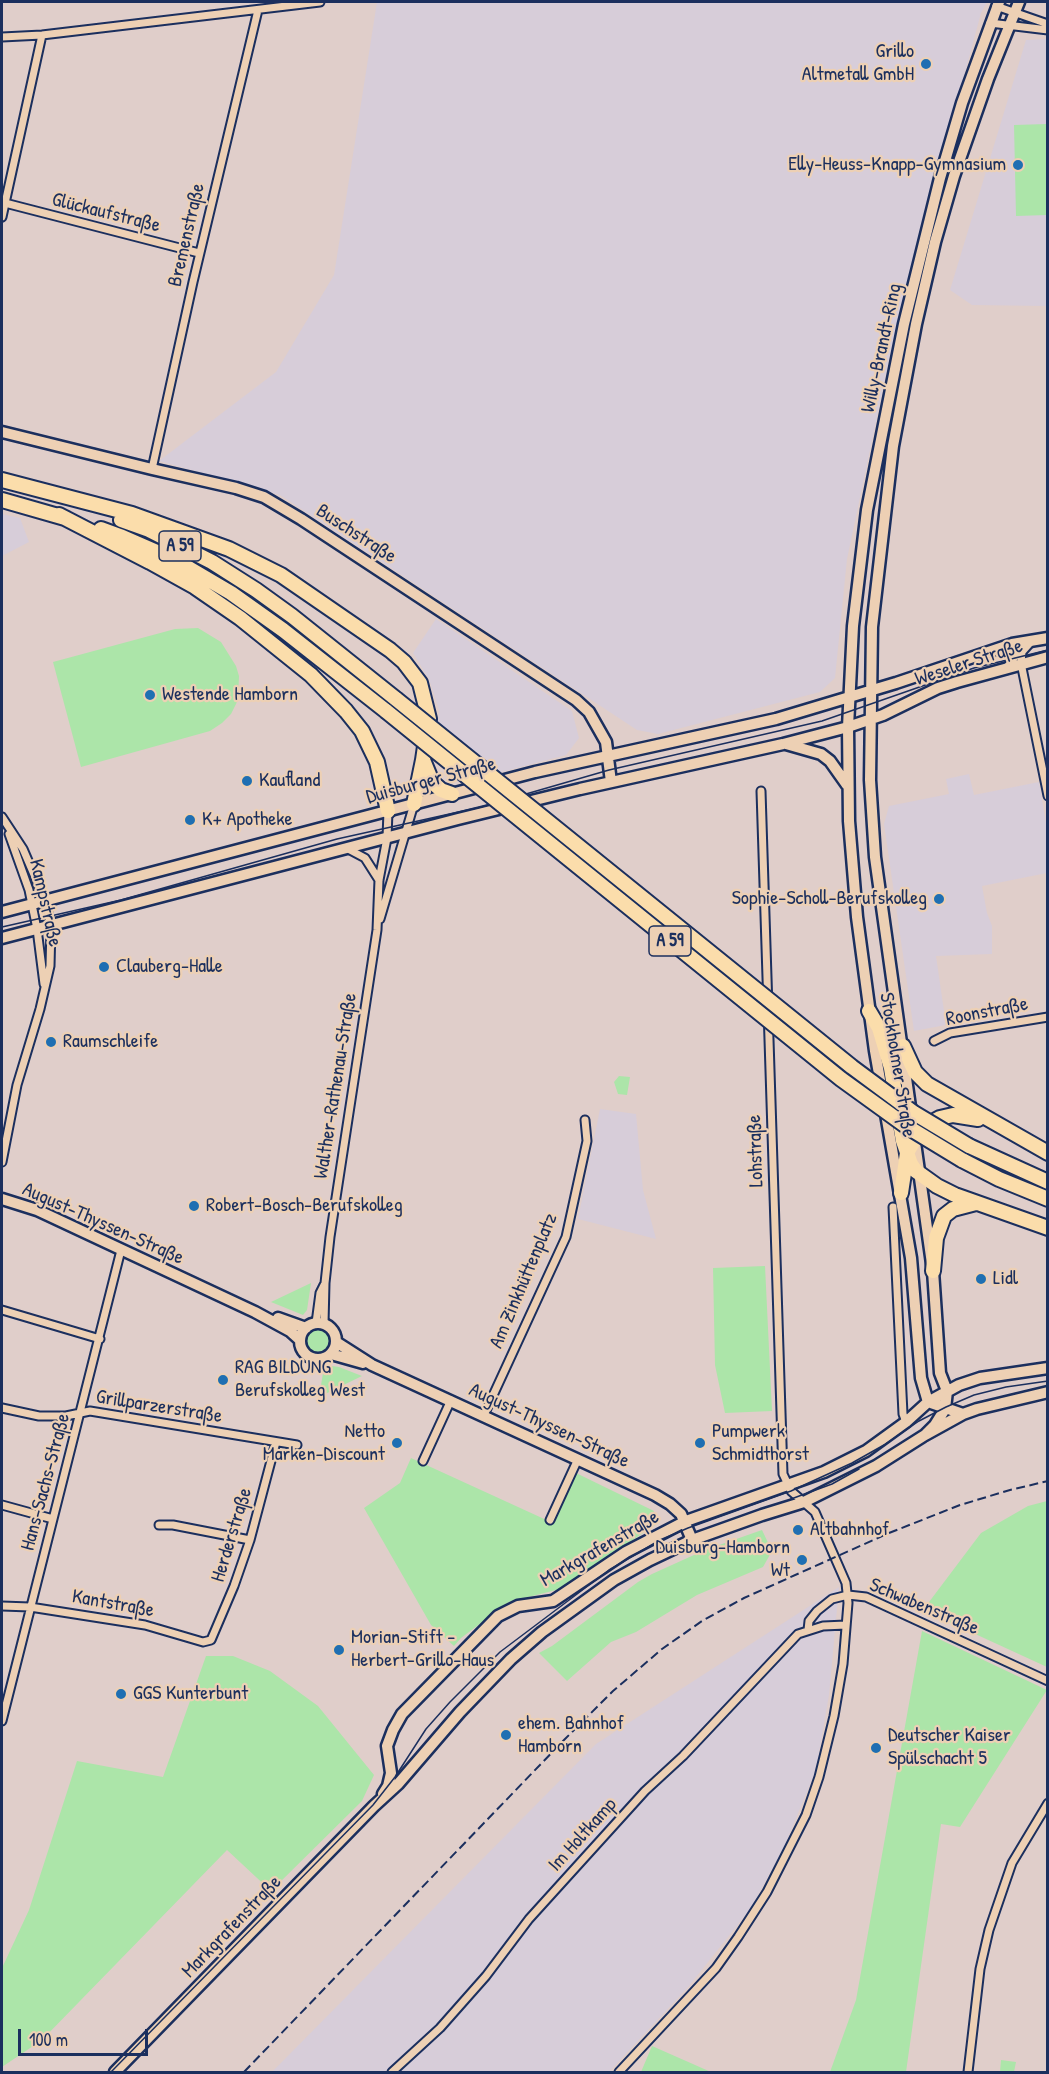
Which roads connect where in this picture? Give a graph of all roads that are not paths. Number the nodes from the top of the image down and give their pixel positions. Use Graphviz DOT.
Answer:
graph roads {
  1 [pos="320,2"];
  2 [pos="1019,2"];
  3 [pos="998,4"];
  4 [pos="258,10"];
  5 [pos="1014,13"];
  6 [pos="990,22"];
  7 [pos="1047,24"];
  8 [pos="1009,26"];
  9 [pos="1047,30"];
  10 [pos="42,34"];
  11 [pos="2,37"];
  12 [pos="5,203"];
  13 [pos="2,217"];
  14 [pos="199,254"];
  15 [pos="2,432"];
  16 [pos="152,469"];
  17 [pos="2,480"];
  18 [pos="57,496"];
  19 [pos="2,500"];
  20 [pos="59,515"];
  21 [pos="1047,638"];
  22 [pos="1035,640"];
  23 [pos="1012,644"];
  24 [pos="1047,657"];
  25 [pos="1021,663"];
  26 [pos="1008,666"];
  27 [pos="871,691"];
  28 [pos="849,698"];
  29 [pos="870,706"];
  30 [pos="848,713"];
  31 [pos="870,720"];
  32 [pos="848,727"];
  33 [pos="783,744"];
  34 [pos="607,755"];
  35 [pos="423,760"];
  36 [pos="611,782"];
  37 [pos="848,787"];
  38 [pos="761,791"];
  39 [pos="452,794"];
  40 [pos="1047,796"];
  41 [pos="414,804"];
  42 [pos="388,811"];
  43 [pos="2,817"];
  44 [pos="7,826"];
  45 [pos="406,833"];
  46 [pos="387,837"];
  47 [pos="347,848"];
  48 [pos="379,880"];
  49 [pos="45,900"];
  50 [pos="32,904"];
  51 [pos="2,912"];
  52 [pos="51,926"];
  53 [pos="37,929"];
  54 [pos="376,930"];
  55 [pos="2,938"];
  56 [pos="45,989"];
  57 [pos="869,1011"];
  58 [pos="1047,1017"];
  59 [pos="934,1041"];
  60 [pos="903,1046"];
  61 [pos="585,1120"];
  62 [pos="994,1124"];
  63 [pos="915,1139"];
  64 [pos="907,1153"];
  65 [pos="1047,1153"];
  66 [pos="2,1162"];
  67 [pos="920,1175"];
  68 [pos="1047,1182"];
  69 [pos="901,1193"];
  70 [pos="2,1199"];
  71 [pos="1047,1199"];
  72 [pos="976,1203"];
  73 [pos="893,1206"];
  74 [pos="1047,1227"];
  75 [pos="122,1251"];
  76 [pos="933,1271"];
  77 [pos="2,1310"];
  78 [pos="255,1312"];
  79 [pos="315,1325"];
  80 [pos="100,1339"];
  81 [pos="300,1340"];
  82 [pos="336,1342"];
  83 [pos="331,1354"];
  84 [pos="372,1365"];
  85 [pos="1047,1368"];
  86 [pos="947,1391"];
  87 [pos="1047,1392"];
  88 [pos="451,1401"];
  89 [pos="928,1402"];
  90 [pos="2,1408"];
  91 [pos="945,1408"];
  92 [pos="82,1412"];
  93 [pos="963,1414"];
  94 [pos="484,1415"];
  95 [pos="906,1422"];
  96 [pos="925,1435"];
  97 [pos="276,1442"];
  98 [pos="297,1445"];
  99 [pos="578,1459"];
  100 [pos="423,1461"];
  101 [pos="788,1485"];
  102 [pos="804,1502"];
  103 [pos="2,1505"];
  104 [pos="53,1519"];
  105 [pos="550,1520"];
  106 [pos="686,1521"];
  107 [pos="159,1525"];
  108 [pos="250,1540"];
  109 [pos="693,1540"];
  110 [pos="848,1595"];
  111 [pos="2,1606"];
  112 [pos="30,1607"];
  113 [pos="846,1625"];
  114 [pos="808,1630"];
  115 [pos="214,1636"];
  116 [pos="1047,1681"];
  117 [pos="2,1721"];
  118 [pos="1047,1803"];
  119 [pos="374,1806"];
  120 [pos="115,2073"];
  121 [pos="392,2073"];
  122 [pos="619,2073"];
  123 [pos="968,2073"];
  1 -- 4 [label="street"];
  2 -- 5 [label="main road, Willy-Brandt-Ring"];
  3 -- 5 [label="street"];
  3 -- 6 [label="main road, Willy-Brandt-Ring"];
  4 -- 10 [label="street"];
  4 -- 14 [label="street, Bremenstraße"];
  5 -- 7 [label="street"];
  5 -- 8 [label="main road, Willy-Brandt-Ring"];
  6 -- 8 [label="street"];
  6 -- 28 [label="main road, Willy-Brandt-Ring"];
  8 -- 9 [label="street"];
  8 -- 27 [label="main road, Willy-Brandt-Ring"];
  10 -- 11 [label="street"];
  10 -- 12 [label="street"];
  12 -- 13 [label="street"];
  12 -- 14 [label="street, Glückaufstraße"];
  14 -- 16 [label="street, Bremenstraße"];
  15 -- 16 [label="main road, Buschstraße"];
  16 -- 34 [label="main road, Buschstraße"];
  17 -- 18 [label="highway, A 59"];
  18 -- 35 [label="highway"];
  18 -- 68 [label="highway, A 59, bridge"];
  19 -- 20 [label="highway, A 59"];
  20 -- 42 [label="highway"];
  20 -- 71 [label="highway, A 59, bridge"];
  21 -- 22 [label="main road, Weseler Straße"];
  22 -- 23 [label="main road, Weseler Straße"];
  22 -- 25 [label="street"];
  23 -- 26 [label="street"];
  23 -- 27 [label="main road, Weseler Straße"];
  24 -- 25 [label="main road, Weseler Straße"];
  25 -- 26 [label="main road, Weseler Straße"];
  25 -- 40 [label="street"];
  26 -- 31 [label="main road, Weseler Straße"];
  27 -- 28 [label="main road, Duisburger Straße"];
  27 -- 29 [label="main road, Willy-Brandt-Ring"];
  28 -- 30 [label="main road, Willy-Brandt-Ring"];
  28 -- 34 [label="main road, Duisburger Straße"];
  29 -- 31 [label="main road, Stockholmer Straße"];
  30 -- 32 [label="main road, Stockholmer Straße"];
  31 -- 32 [label="main road"];
  31 -- 60 [label="main road, Stockholmer Straße"];
  32 -- 33 [label="main road"];
  32 -- 37 [label="main road, Stockholmer Straße"];
  33 -- 36 [label="main road"];
  33 -- 37 [label="main road"];
  34 -- 36 [label="main road, Buschstraße"];
  34 -- 39 [label="main road, Duisburger Straße"];
  35 -- 39 [label="highway"];
  35 -- 41 [label="highway"];
  36 -- 45 [label="main road"];
  37 -- 57 [label="main road, Stockholmer Straße"];
  38 -- 101 [label="street, Lohstraße"];
  39 -- 41 [label="main road, Duisburger Straße"];
  41 -- 42 [label="main road, Duisburger Straße"];
  41 -- 45 [label="street, Walther-Rathenau-Straße"];
  42 -- 46 [label="street, Walther-Rathenau-Straße"];
  42 -- 49 [label="main road, Duisburger Straße"];
  43 -- 44 [label="street, Kampstraße"];
  44 -- 49 [label="street, Kampstraße"];
  44 -- 50 [label="street, Kampstraße"];
  45 -- 46 [label="main road"];
  45 -- 54 [label="street, Walther-Rathenau-Straße"];
  46 -- 47 [label="main road"];
  46 -- 48 [label="street, Walther-Rathenau-Straße"];
  47 -- 48 [label="street"];
  47 -- 52 [label="main road"];
  48 -- 54 [label="street, Walther-Rathenau-Straße"];
  49 -- 50 [label="main road, Duisburger Straße"];
  49 -- 52 [label="street, Kampstraße"];
  50 -- 51 [label="main road, Duisburger Straße"];
  50 -- 53 [label="street, Kampstraße"];
  52 -- 53 [label="main road"];
  52 -- 56 [label="street, Kampstraße"];
  53 -- 55 [label="main road"];
  53 -- 56 [label="street, Kampstraße"];
  54 -- 79 [label="street, Walther-Rathenau-Straße"];
  56 -- 66 [label="street, Kampstraße"];
  57 -- 64 [label="highway"];
  57 -- 69 [label="main road, Stockholmer Straße"];
  58 -- 59 [label="street, Roonstraße"];
  60 -- 62 [label="highway"];
  60 -- 63 [label="main road, Stockholmer Straße"];
  61 -- 94 [label="street, Am Zinkhüttenplatz"];
  62 -- 63 [label="highway"];
  62 -- 65 [label="highway"];
  63 -- 64 [label="highway"];
  63 -- 67 [label="main road, Stockholmer Straße"];
  64 -- 67 [label="highway"];
  64 -- 69 [label="highway"];
  67 -- 72 [label="highway"];
  67 -- 76 [label="main road, Stockholmer Straße"];
  69 -- 89 [label="main road, Stockholmer Straße"];
  70 -- 75 [label="main road, August-Thyssen-Straße"];
  72 -- 74 [label="highway"];
  72 -- 76 [label="highway"];
  73 -- 95 [label="street"];
  75 -- 78 [label="main road, August-Thyssen-Straße"];
  75 -- 80 [label="street, Hans-Sachs-Straße"];
  76 -- 86 [label="main road, Stockholmer Straße"];
  77 -- 80 [label="street"];
  78 -- 79 [label="main road, August-Thyssen-Straße"];
  78 -- 81 [label="main road, August-Thyssen-Straße"];
  79 -- 81 [label="main road"];
  79 -- 82 [label="main road"];
  80 -- 92 [label="street, Hans-Sachs-Straße"];
  81 -- 83 [label="main road"];
  82 -- 83 [label="main road"];
  82 -- 84 [label="main road, August-Thyssen-Straße"];
  83 -- 84 [label="main road, August-Thyssen-Straße"];
  84 -- 88 [label="main road, August-Thyssen-Straße"];
  85 -- 86 [label="main road, Markgrafenstraße"];
  86 -- 89 [label="main road, Markgrafenstraße"];
  86 -- 91 [label="main road, Stockholmer Straße"];
  87 -- 93 [label="main road, Markgrafenstraße"];
  88 -- 94 [label="main road, August-Thyssen-Straße"];
  88 -- 100 [label="street"];
  89 -- 91 [label="main road"];
  89 -- 95 [label="main road, Markgrafenstraße"];
  90 -- 92 [label="street, Grillparzerstraße"];
  91 -- 93 [label="main road"];
  91 -- 96 [label="main road"];
  92 -- 97 [label="street, Grillparzerstraße"];
  92 -- 104 [label="street, Hans-Sachs-Straße"];
  93 -- 96 [label="main road, Markgrafenstraße"];
  94 -- 99 [label="main road, August-Thyssen-Straße"];
  95 -- 101 [label="main road, Markgrafenstraße"];
  96 -- 102 [label="main road, Markgrafenstraße"];
  97 -- 98 [label="street, Grillparzerstraße"];
  97 -- 108 [label="street, Herderstraße"];
  99 -- 105 [label="street"];
  99 -- 106 [label="main road, August-Thyssen-Straße"];
  101 -- 102 [label="street"];
  101 -- 106 [label="main road, Markgrafenstraße"];
  102 -- 109 [label="main road, Markgrafenstraße"];
  102 -- 110 [label="street, Schwabenstraße"];
  103 -- 104 [label="street"];
  104 -- 112 [label="street, Hans-Sachs-Straße"];
  106 -- 109 [label="main road, August-Thyssen-Straße"];
  106 -- 119 [label="main road, Markgrafenstraße"];
  107 -- 108 [label="street"];
  108 -- 115 [label="street, Herderstraße"];
  109 -- 119 [label="main road, Markgrafenstraße"];
  110 -- 113 [label="street"];
  110 -- 114 [label="street, Im Holtkamp"];
  110 -- 116 [label="street, Schwabenstraße"];
  111 -- 112 [label="street, Kantstraße"];
  112 -- 115 [label="street, Kantstraße"];
  112 -- 117 [label="street, Hans-Sachs-Straße"];
  113 -- 114 [label="street, Im Holtkamp"];
  113 -- 122 [label="street"];
  114 -- 121 [label="street, Im Holtkamp"];
  118 -- 123 [label="street"];
  119 -- 120 [label="main road, Markgrafenstraße"];
}
